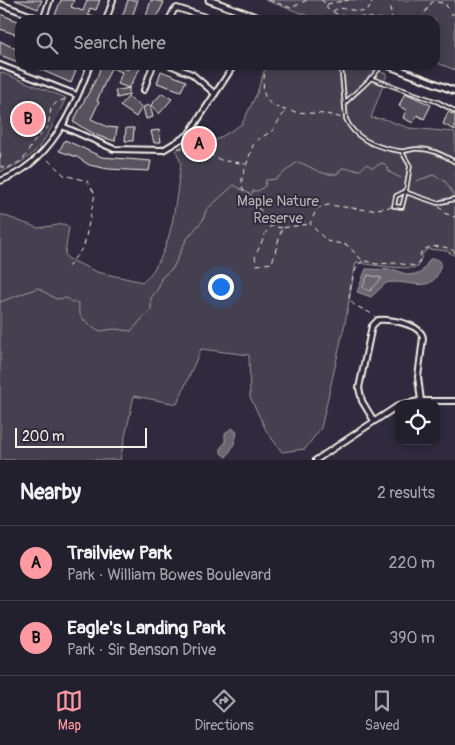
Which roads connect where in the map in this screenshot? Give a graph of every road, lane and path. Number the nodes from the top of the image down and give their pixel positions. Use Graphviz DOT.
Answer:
graph roads {
  1 [pos="50,0"];
  2 [pos="113,0"];
  3 [pos="210,0"];
  4 [pos="269,0"];
  5 [pos="307,0"];
  6 [pos="321,0"];
  7 [pos="349,0"];
  8 [pos="372,0"];
  9 [pos="0,4"];
  10 [pos="327,4"];
  11 [pos="390,7"];
  12 [pos="333,11"];
  13 [pos="455,14"];
  14 [pos="29,15"];
  15 [pos="44,15"];
  16 [pos="108,15"];
  17 [pos="171,15"];
  18 [pos="199,15"];
  19 [pos="250,15"];
  20 [pos="340,15"];
  21 [pos="391,15"];
  22 [pos="423,15"];
  23 [pos="0,65"];
  24 [pos="88,70"];
  25 [pos="151,70"];
  26 [pos="182,70"];
  27 [pos="232,70"];
  28 [pos="265,70"];
  29 [pos="342,70"];
  30 [pos="378,70"];
  31 [pos="401,70"];
  32 [pos="370,78"];
  33 [pos="144,90"];
  34 [pos="455,90"];
  35 [pos="214,93"];
  36 [pos="77,95"];
  37 [pos="66,99"];
  38 [pos="346,102"];
  39 [pos="286,110"];
  40 [pos="455,111"];
  41 [pos="346,119"];
  42 [pos="62,126"];
  43 [pos="193,136"];
  44 [pos="193,144"];
  45 [pos="196,147"];
  46 [pos="178,148"];
  47 [pos="192,148"];
  48 [pos="1,151"];
  49 [pos="402,152"];
  50 [pos="0,158"];
  51 [pos="48,160"];
  52 [pos="455,162"];
  53 [pos="247,164"];
  54 [pos="0,166"];
  55 [pos="0,181"];
  56 [pos="406,191"];
  57 [pos="454,199"];
  58 [pos="437,203"];
  59 [pos="395,207"];
  60 [pos="455,218"];
  61 [pos="310,224"];
  62 [pos="271,226"];
  63 [pos="282,228"];
  64 [pos="455,252"];
  65 [pos="363,260"];
  66 [pos="68,267"];
  67 [pos="377,320"];
  68 [pos="421,400"];
  69 [pos="440,401"];
  70 [pos="455,401"];
  71 [pos="395,408"];
  72 [pos="374,421"];
  73 [pos="316,460"];
  1 -- 15 [label="street"];
  2 -- 16 [label="street"];
  3 -- 19 [label="main road"];
  4 -- 5 [label="path"];
  6 -- 10 [label="path"];
  7 -- 10 [label="path"];
  8 -- 12 [label="path"];
  9 -- 14 [label="street"];
  10 -- 12 [label="path"];
  11 -- 21 [label="path"];
  12 -- 20 [label="path"];
  13 -- 22 [label="path"];
  17 -- 18 [label="street"];
  23 -- 36 [label="street"];
  24 -- 36 [label="street"];
  25 -- 33 [label="street"];
  26 -- 35 [label="street"];
  27 -- 35 [label="street"];
  28 -- 39 [label="path"];
  29 -- 38 [label="lane"];
  30 -- 32 [label="lane"];
  31 -- 34 [label="main road"];
  32 -- 38 [label="lane"];
  32 -- 40 [label="lane"];
  35 -- 42 [label="street"];
  36 -- 42 [label="street"];
  37 -- 54 [label="path"];
  38 -- 41 [label="lane"];
  39 -- 41 [label="path"];
  39 -- 53 [label="path"];
  41 -- 49 [label="lane"];
  42 -- 55 [label="street"];
  43 -- 44 [label="path"];
  44 -- 45 [label="path"];
  44 -- 47 [label="path"];
  45 -- 47 [label="path"];
  45 -- 53 [label="path"];
  46 -- 47 [label="path"];
  48 -- 50 [label="path"];
  49 -- 52 [label="lane"];
  49 -- 56 [label="lane"];
  51 -- 66 [label="path"];
  53 -- 62 [label="path"];
  56 -- 58 [label="lane"];
  56 -- 59 [label="lane"];
  56 -- 59 [label="lane"];
  57 -- 58 [label="lane"];
  58 -- 60 [label="path"];
  59 -- 61 [label="path"];
  61 -- 63 [label="path"];
  61 -- 65 [label="path"];
  62 -- 63 [label="path"];
  62 -- 63 [label="path"];
  64 -- 65 [label="path"];
  65 -- 67 [label="path"];
  67 -- 68 [label="street"];
  67 -- 72 [label="street"];
  69 -- 70 [label="street"];
  71 -- 72 [label="street"];
  72 -- 73 [label="street"];
}
